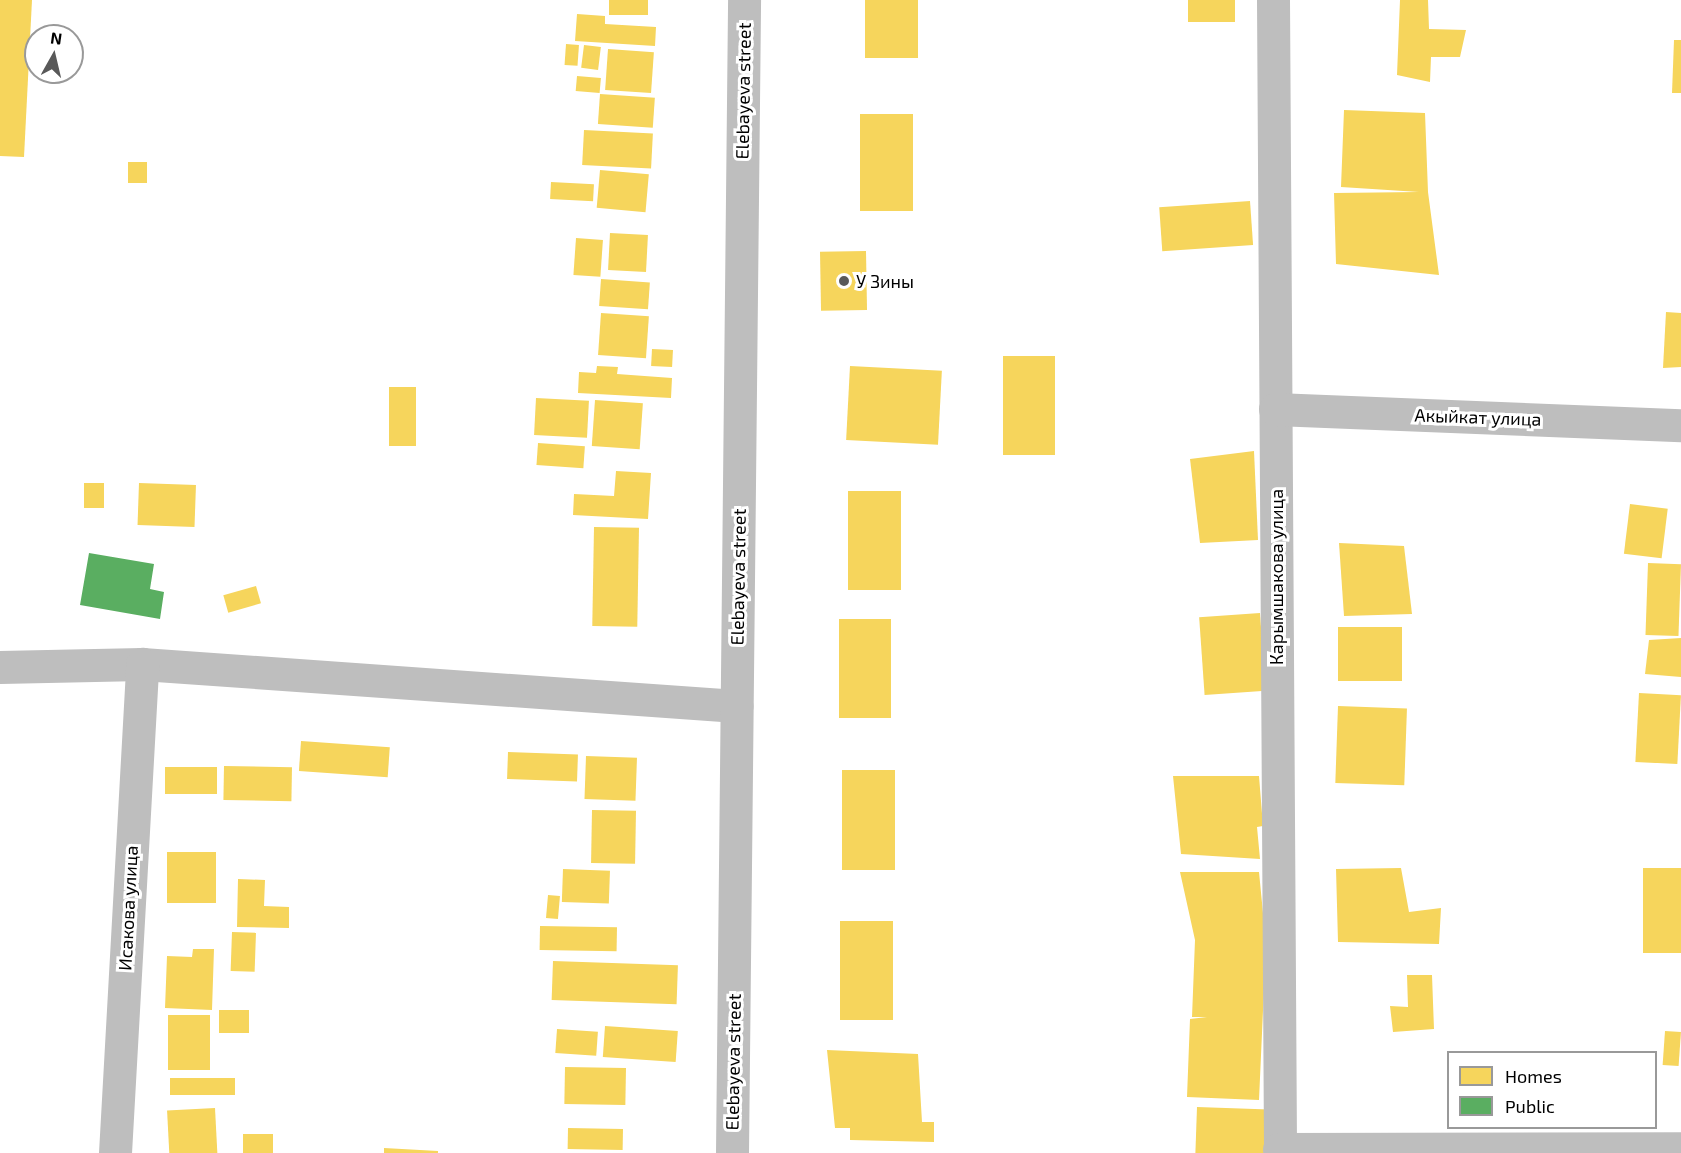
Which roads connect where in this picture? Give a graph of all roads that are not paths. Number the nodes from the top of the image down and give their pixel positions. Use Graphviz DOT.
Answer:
graph roads {
  1 [pos="744,0"];
  2 [pos="1273,0"];
  3 [pos="1275,409"];
  4 [pos="1681,425"];
  5 [pos="142,664"];
  6 [pos="0,667"];
  7 [pos="737,706"];
  8 [pos="1681,1148"];
  9 [pos="1279,1151"];
  10 [pos="116,1153"];
  11 [pos="732,1153"];
  1 -- 7 [label="street, Elebayeva street"];
  2 -- 3 [label="street, Карымшакова улица"];
  3 -- 4 [label="street, Акыйкат улица"];
  3 -- 9 [label="street, Карымшакова улица"];
  5 -- 6 [label="street"];
  5 -- 7 [label="street"];
  5 -- 10 [label="street, Исакова улица"];
  7 -- 11 [label="street, Elebayeva street"];
  8 -- 9 [label="street"];
}
